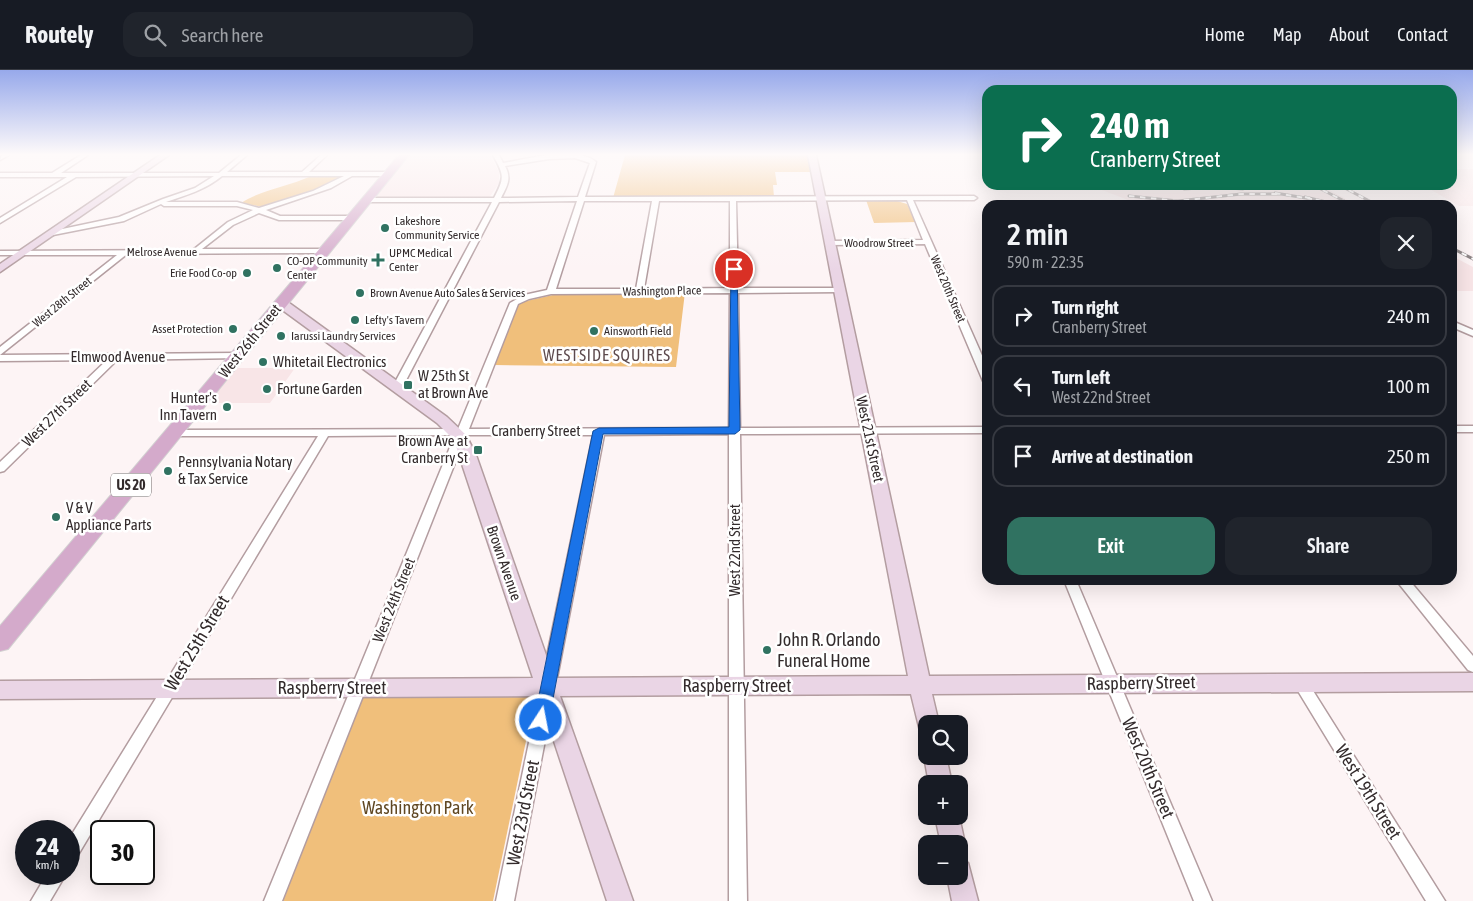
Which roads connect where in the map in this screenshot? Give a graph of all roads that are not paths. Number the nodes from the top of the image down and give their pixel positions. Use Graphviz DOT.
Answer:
graph roads {
  1 [pos="44,194"];
  2 [pos="109,194"];
  3 [pos="184,194"];
  4 [pos="308,194"];
  5 [pos="371,194"];
  6 [pos="500,194"];
  7 [pos="584,194"];
  8 [pos="820,194"];
  9 [pos="821,198"];
  10 [pos="908,198"];
  11 [pos="974,198"];
  12 [pos="656,199"];
  13 [pos="733,199"];
  14 [pos="366,200"];
  15 [pos="497,200"];
  16 [pos="582,200"];
  17 [pos="155,204"];
  18 [pos="259,210"];
  19 [pos="351,218"];
  20 [pos="0,221"];
  21 [pos="51,234"];
  22 [pos="928,242"];
  23 [pos="830,243"];
  24 [pos="124,252"];
  25 [pos="195,252"];
  26 [pos="323,252"];
  27 [pos="0,253"];
  28 [pos="23,253"];
  29 [pos="0,269"];
  30 [pos="734,290"];
  31 [pos="839,290"];
  32 [pos="640,291"];
  33 [pos="551,292"];
  34 [pos="517,300"];
  35 [pos="280,303"];
  36 [pos="1457,325"];
  37 [pos="1473,333"];
  38 [pos="0,352"];
  39 [pos="237,356"];
  40 [pos="115,357"];
  41 [pos="0,358"];
  42 [pos="982,367"];
  43 [pos="398,388"];
  44 [pos="1473,428"];
  45 [pos="1457,429"];
  46 [pos="735,430"];
  47 [pos="868,430"];
  48 [pos="982,430"];
  49 [pos="599,431"];
  50 [pos="325,432"];
  51 [pos="174,433"];
  52 [pos="459,433"];
  53 [pos="0,468"];
  54 [pos="1072,585"];
  55 [pos="1406,585"];
  56 [pos="0,642"];
  57 [pos="1473,666"];
  58 [pos="1300,682"];
  59 [pos="1473,682"];
  60 [pos="1112,683"];
  61 [pos="920,684"];
  62 [pos="736,686"];
  63 [pos="548,687"];
  64 [pos="359,688"];
  65 [pos="170,689"];
  66 [pos="0,690"];
  67 [pos="926,715"];
  68 [pos="80,836"];
  69 [pos="50,885"];
  70 [pos="962,885"];
  71 [pos="40,901"];
  72 [pos="273,901"];
  73 [pos="505,901"];
  74 [pos="620,901"];
  75 [pos="738,901"];
  76 [pos="965,901"];
  77 [pos="1203,901"];
  78 [pos="1436,901"];
  1 -- 20 [label="street"];
  2 -- 21 [label="street"];
  3 -- 17 [label="street"];
  4 -- 18 [label="street"];
  5 -- 14 [label="main road, West 26th Street / US 20"];
  6 -- 15 [label="street"];
  7 -- 16 [label="street"];
  8 -- 9 [label="street, West 21st Street"];
  9 -- 10 [label="street"];
  9 -- 13 [label="street"];
  9 -- 23 [label="street, West 21st Street"];
  10 -- 11 [label="street"];
  10 -- 22 [label="street, West 20th Street"];
  12 -- 13 [label="street"];
  12 -- 16 [label="street"];
  12 -- 32 [label="street"];
  13 -- 30 [label="street, West 22nd Street"];
  14 -- 15 [label="street"];
  14 -- 19 [label="main road, West 26th Street / US 20"];
  15 -- 16 [label="street"];
  15 -- 43 [label="street"];
  16 -- 33 [label="street"];
  17 -- 18 [label="street"];
  17 -- 21 [label="street"];
  18 -- 19 [label="street"];
  18 -- 25 [label="street"];
  19 -- 26 [label="main road, West 26th Street / US 20"];
  21 -- 28 [label="street"];
  22 -- 23 [label="street, Woodrow Street"];
  22 -- 42 [label="street, West 20th Street"];
  23 -- 31 [label="street, West 21st Street"];
  24 -- 25 [label="street, Melrose Avenue"];
  24 -- 28 [label="street, Melrose Avenue"];
  24 -- 38 [label="street, West 28th Street"];
  25 -- 26 [label="street, Melrose Avenue"];
  26 -- 35 [label="main road, West 26th Street / US 20"];
  27 -- 28 [label="street, Melrose Avenue"];
  28 -- 29 [label="street"];
  30 -- 31 [label="street, Washington Place"];
  30 -- 32 [label="street, Washington Place"];
  30 -- 46 [label="street, West 22nd Street"];
  31 -- 47 [label="street, West 21st Street"];
  32 -- 33 [label="street, Washington Place"];
  33 -- 34 [label="street, Washington Place"];
  34 -- 52 [label="street, West 24th Street"];
  35 -- 39 [label="main road, West 26th Street / US 20"];
  35 -- 43 [label="street, Brown Avenue"];
  36 -- 37 [label="street"];
  39 -- 40 [label="street, Elmwood Avenue"];
  39 -- 51 [label="main road, West 26th Street / US 20"];
  40 -- 41 [label="street, Elmwood Avenue"];
  40 -- 53 [label="street, West 27th Street"];
  43 -- 52 [label="street, Brown Avenue"];
  44 -- 45 [label="street"];
  46 -- 47 [label="street, Cranberry Street"];
  46 -- 49 [label="street, Cranberry Street"];
  46 -- 62 [label="street, West 22nd Street"];
  47 -- 48 [label="street, Cranberry Street"];
  47 -- 61 [label="street, West 21st Street"];
  49 -- 52 [label="street, Cranberry Street"];
  49 -- 63 [label="street, West 23rd Street"];
  50 -- 51 [label="street, Cranberry Street"];
  50 -- 52 [label="street, Cranberry Street"];
  50 -- 65 [label="street, West 25th Street"];
  51 -- 56 [label="main road, West 26th Street / US 20"];
  52 -- 63 [label="street, Brown Avenue"];
  52 -- 64 [label="street, West 24th Street"];
  54 -- 60 [label="street, West 20th Street"];
  55 -- 57 [label="street"];
  58 -- 59 [label="street, Raspberry Street"];
  58 -- 60 [label="street, Raspberry Street"];
  58 -- 78 [label="street, West 19th Street"];
  60 -- 61 [label="street, Raspberry Street"];
  60 -- 77 [label="street, West 20th Street"];
  61 -- 62 [label="street, Raspberry Street"];
  61 -- 67 [label="street, West 21st Street"];
  62 -- 63 [label="street, Raspberry Street"];
  62 -- 75 [label="street, West 22nd Street"];
  63 -- 64 [label="street, Raspberry Street"];
  63 -- 73 [label="street, West 23rd Street"];
  63 -- 74 [label="street, Brown Avenue"];
  64 -- 65 [label="street, Raspberry Street"];
  64 -- 72 [label="street, West 24th Street"];
  65 -- 66 [label="street, Raspberry Street"];
  65 -- 68 [label="street, West 25th Street"];
  69 -- 71 [label="street"];
  70 -- 76 [label="street"];
}
